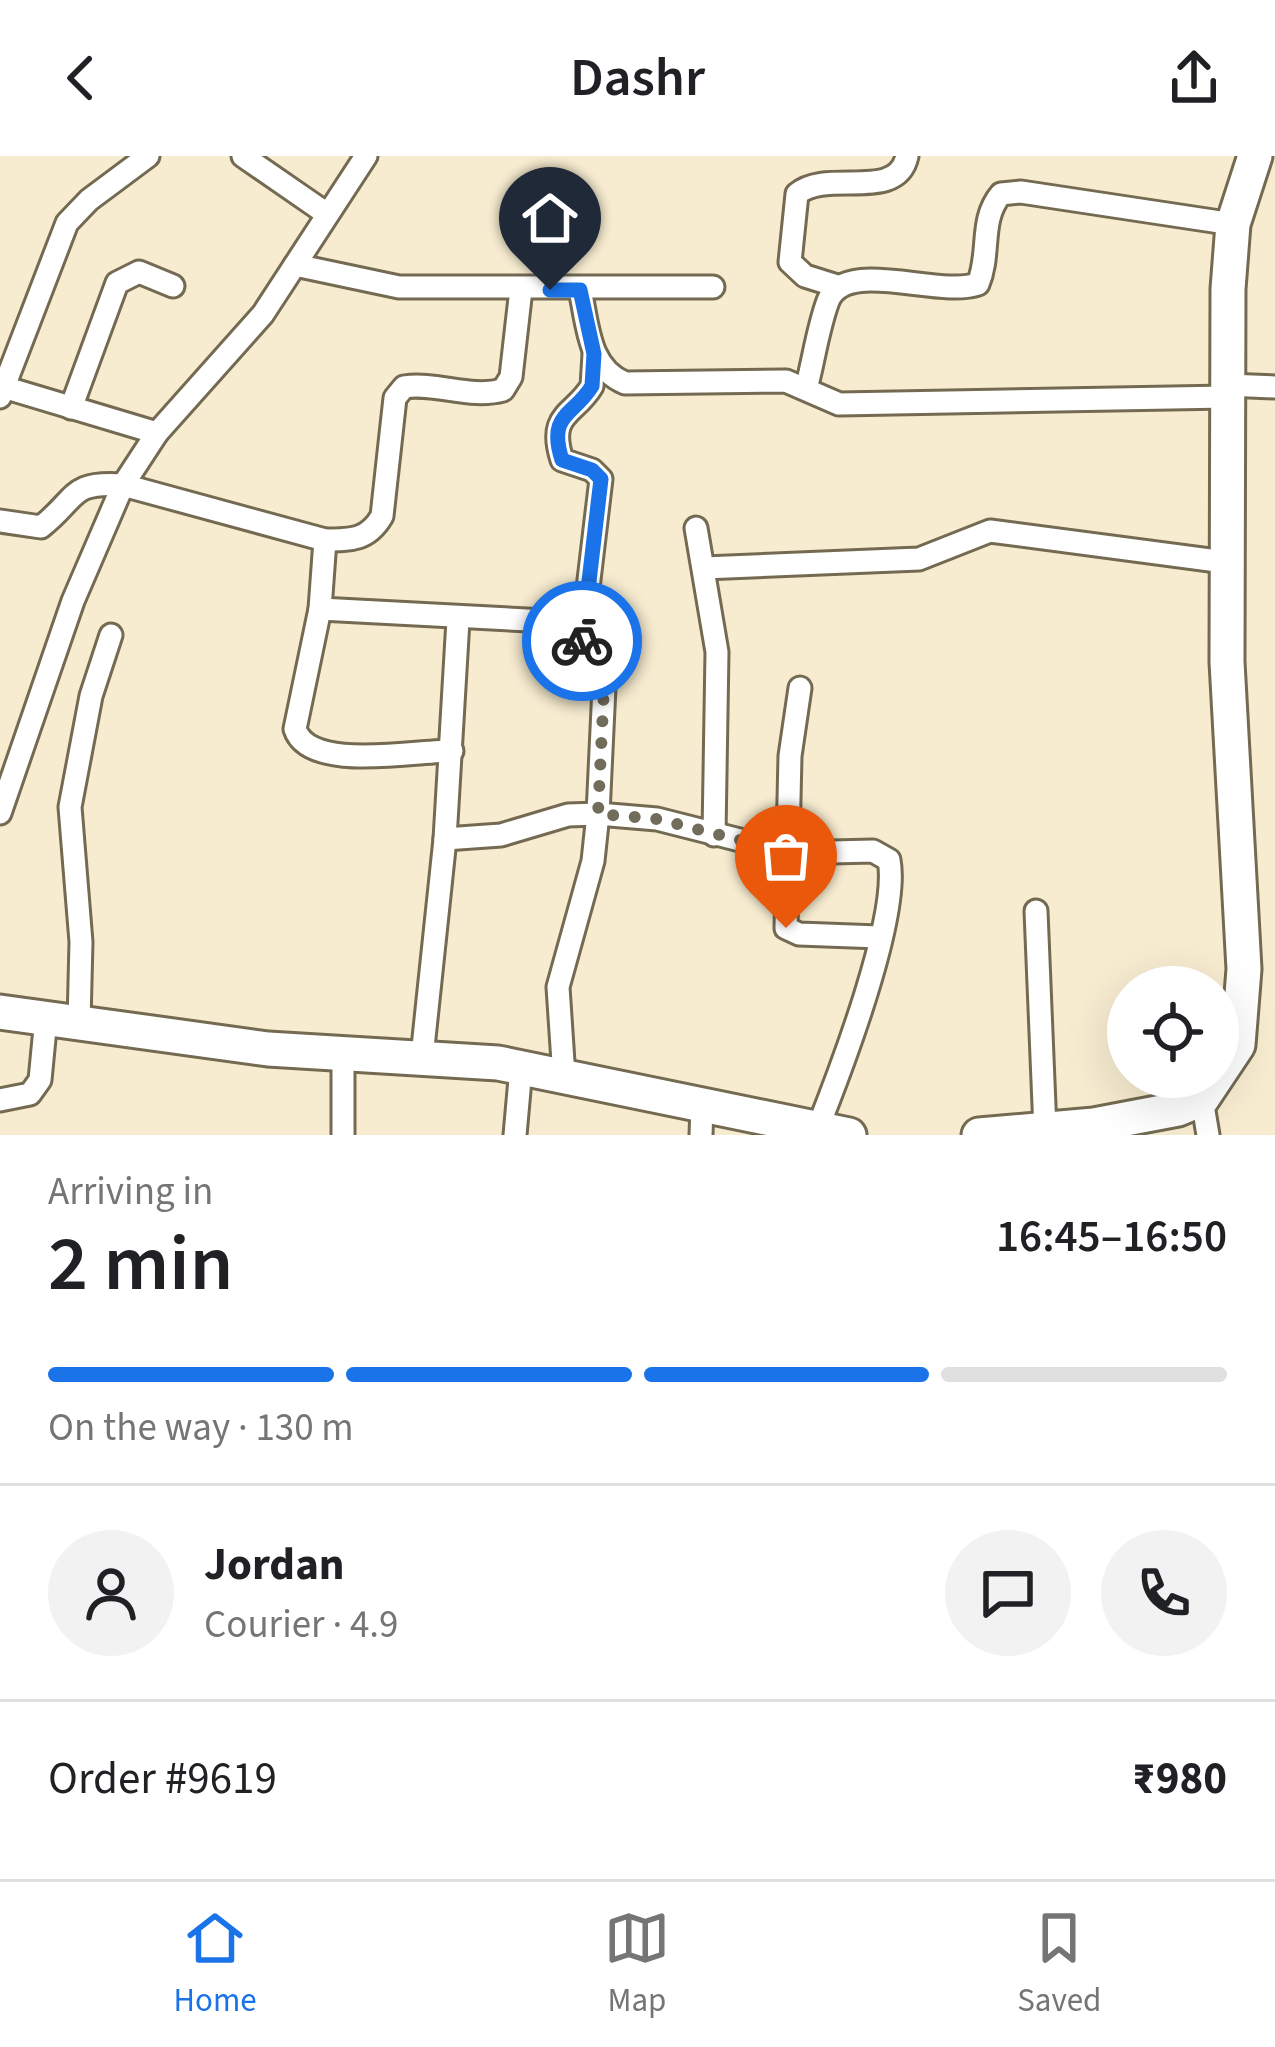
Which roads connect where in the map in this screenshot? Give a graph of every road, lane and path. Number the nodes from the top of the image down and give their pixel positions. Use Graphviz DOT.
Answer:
graph roads {
  1 [pos="148,156"];
  2 [pos="243,156"];
  3 [pos="366,156"];
  4 [pos="907,156"];
  5 [pos="1255,156"];
  6 [pos="327,214"];
  7 [pos="1233,224"];
  8 [pos="295,265"];
  9 [pos="173,286"];
  10 [pos="837,286"];
  11 [pos="713,287"];
  12 [pos="521,289"];
  13 [pos="580,290"];
  14 [pos="594,354"];
  15 [pos="807,385"];
  16 [pos="1275,387"];
  17 [pos="1,389"];
  18 [pos="1227,391"];
  19 [pos="71,408"];
  20 [pos="157,433"];
  21 [pos="123,485"];
  22 [pos="0,521"];
  23 [pos="697,528"];
  24 [pos="326,540"];
  25 [pos="1226,562"];
  26 [pos="704,568"];
  27 [pos="320,609"];
  28 [pos="458,620"];
  29 [pos="584,623"];
  30 [pos="111,635"];
  31 [pos="800,688"];
  32 [pos="452,751"];
  33 [pos="0,813"];
  34 [pos="598,814"];
  35 [pos="714,835"];
  36 [pos="445,839"];
  37 [pos="791,853"];
  38 [pos="1036,911"];
  39 [pos="879,937"];
  40 [pos="0,1012"];
  41 [pos="62,1020"];
  42 [pos="343,1055"];
  43 [pos="422,1057"];
  44 [pos="521,1068"];
  45 [pos="564,1076"];
  46 [pos="1202,1099"];
  47 [pos="0,1100"];
  48 [pos="702,1121"];
  49 [pos="1045,1130"];
  50 [pos="833,1132"];
  51 [pos="343,1135"];
  52 [pos="515,1135"];
  53 [pos="980,1135"];
  54 [pos="1208,1135"];
  1 -- 17 [label="street"];
  2 -- 6 [label="street"];
  3 -- 6 [label="street"];
  4 -- 10 [label="street"];
  5 -- 7 [label="main road"];
  6 -- 8 [label="street"];
  7 -- 10 [label="street"];
  7 -- 18 [label="main road"];
  8 -- 12 [label="street"];
  8 -- 20 [label="street"];
  9 -- 19 [label="street"];
  10 -- 15 [label="street"];
  11 -- 13 [label="street"];
  12 -- 13 [label="street"];
  12 -- 24 [label="street"];
  13 -- 14 [label="street"];
  14 -- 15 [label="street"];
  14 -- 29 [label="street"];
  15 -- 18 [label="street"];
  16 -- 18 [label="street"];
  17 -- 19 [label="street"];
  18 -- 25 [label="main road"];
  19 -- 20 [label="street"];
  20 -- 21 [label="street"];
  21 -- 22 [label="street"];
  21 -- 24 [label="street"];
  21 -- 33 [label="street"];
  23 -- 26 [label="street"];
  24 -- 27 [label="street"];
  25 -- 26 [label="street"];
  25 -- 46 [label="main road"];
  26 -- 35 [label="street"];
  27 -- 28 [label="street"];
  27 -- 32 [label="street"];
  28 -- 29 [label="street"];
  28 -- 32 [label="street"];
  29 -- 34 [label="street"];
  30 -- 41 [label="street"];
  31 -- 37 [label="street"];
  32 -- 36 [label="street"];
  34 -- 35 [label="street"];
  34 -- 36 [label="street"];
  34 -- 45 [label="street"];
  35 -- 37 [label="street"];
  36 -- 43 [label="street"];
  37 -- 39 [label="street"];
  37 -- 39 [label="street"];
  38 -- 49 [label="street"];
  39 -- 50 [label="street"];
  40 -- 41 [label="main road"];
  41 -- 42 [label="main road"];
  41 -- 47 [label="street"];
  42 -- 43 [label="main road"];
  42 -- 51 [label="street"];
  43 -- 44 [label="main road"];
  44 -- 45 [label="main road"];
  44 -- 52 [label="street"];
  45 -- 48 [label="main road"];
  46 -- 49 [label="main road"];
  46 -- 54 [label="street"];
  48 -- 50 [label="main road"];
  49 -- 53 [label="main road"];
}
